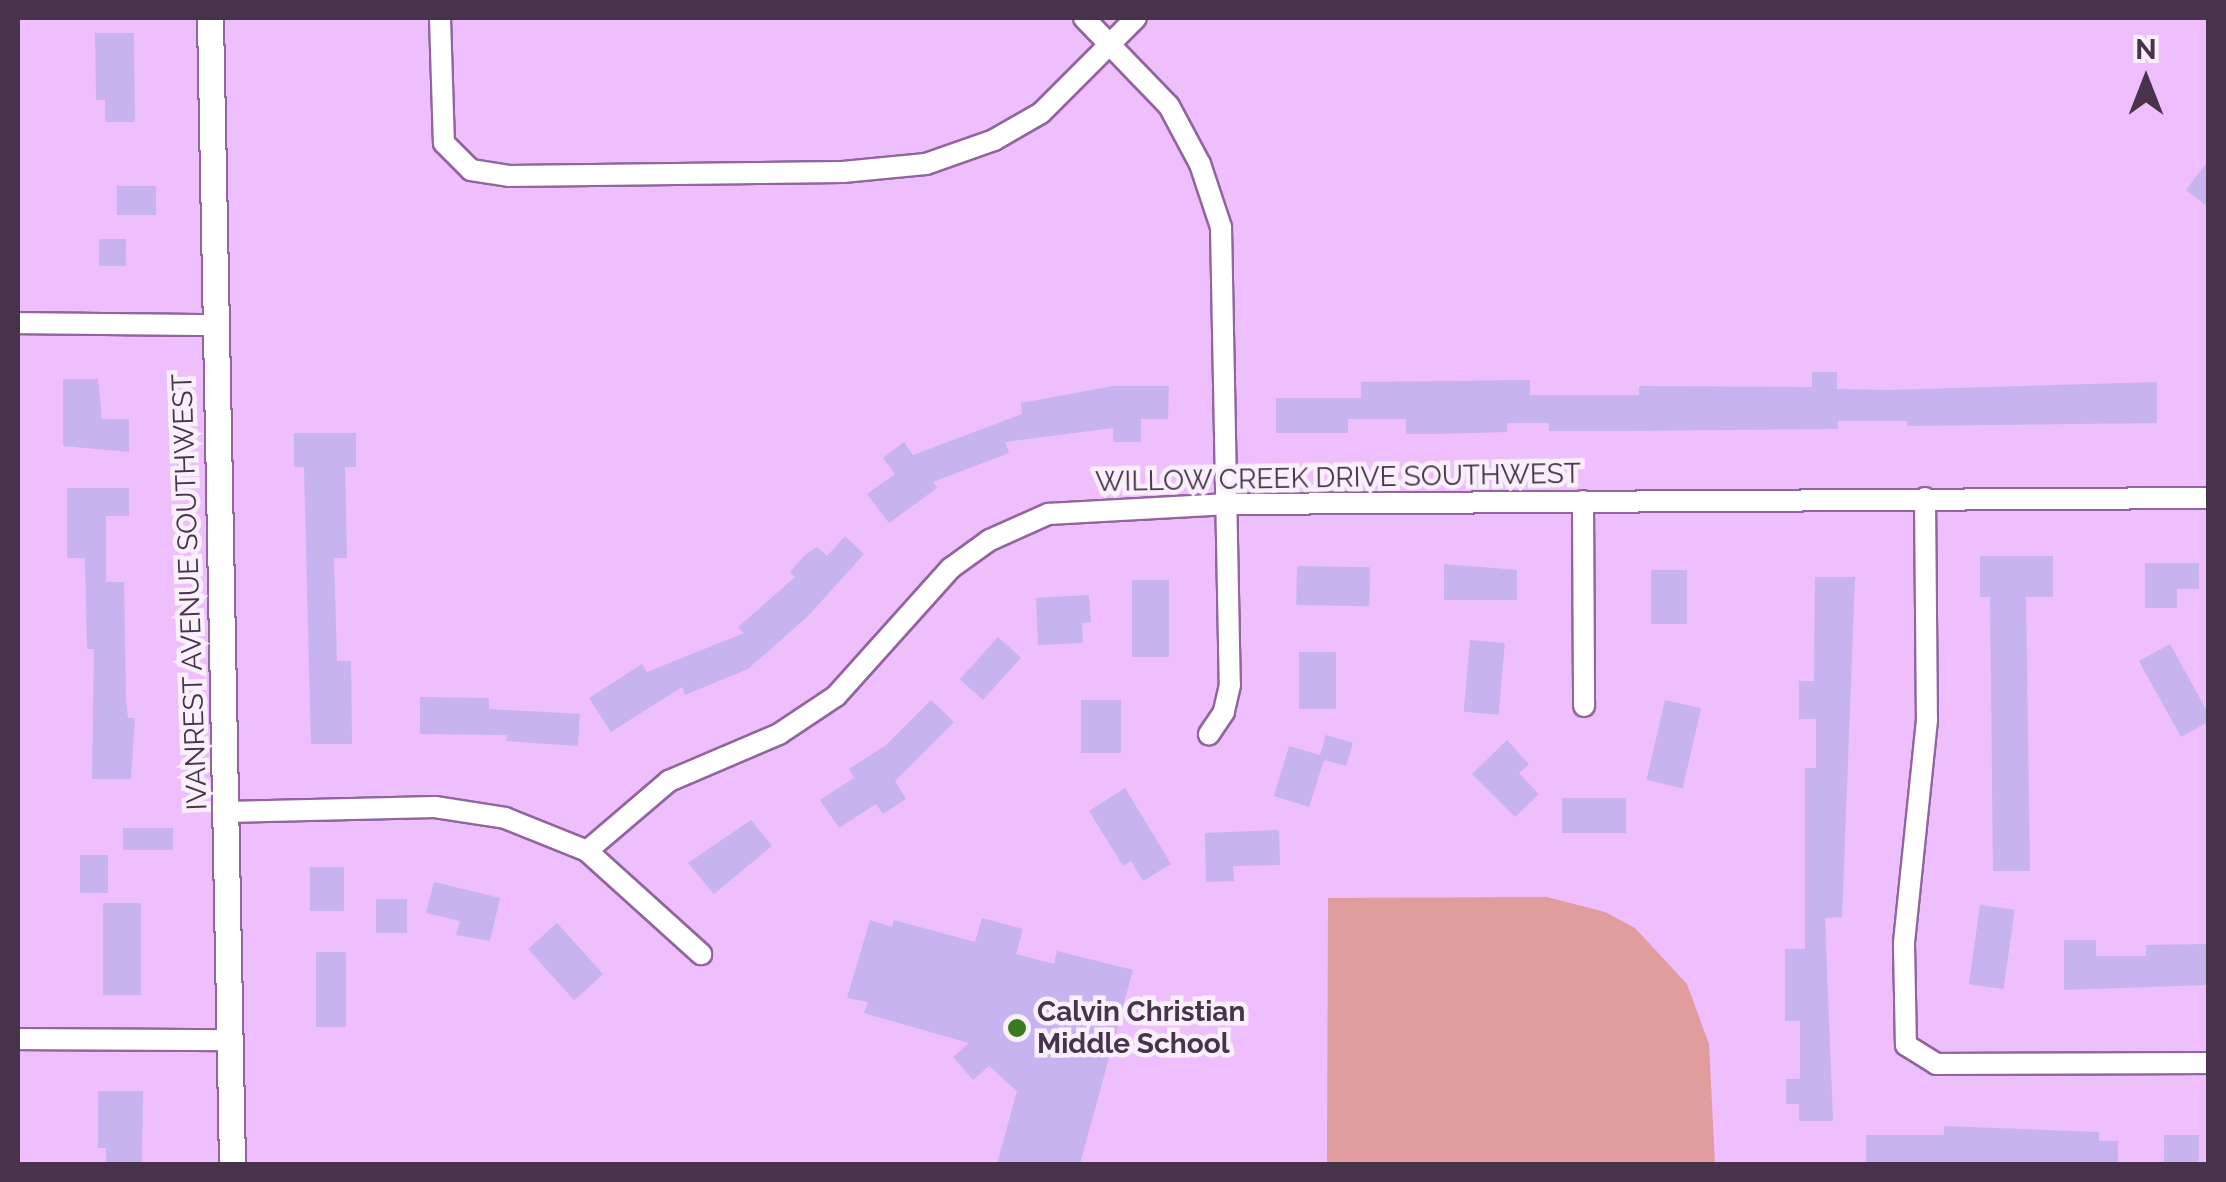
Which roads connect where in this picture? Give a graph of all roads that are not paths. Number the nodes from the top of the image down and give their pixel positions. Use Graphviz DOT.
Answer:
graph roads {
  1 [pos="210,18"];
  2 [pos="440,18"];
  3 [pos="1084,18"];
  4 [pos="1136,18"];
  5 [pos="1113,44"];
  6 [pos="18,323"];
  7 [pos="212,324"];
  8 [pos="1925,498"];
  9 [pos="2208,498"];
  10 [pos="1584,501"];
  11 [pos="1229,504"];
  12 [pos="1584,706"];
  13 [pos="1209,734"];
  14 [pos="226,812"];
  15 [pos="587,851"];
  16 [pos="702,954"];
  17 [pos="18,1039"];
  18 [pos="228,1040"];
  19 [pos="2208,1064"];
  20 [pos="232,1164"];
  1 -- 7 [label="street, IVANREST AVENUE SOUTHWEST"];
  2 -- 5 [label="street"];
  3 -- 5 [label="street"];
  4 -- 5 [label="street"];
  5 -- 11 [label="street"];
  6 -- 7 [label="street"];
  7 -- 14 [label="street, IVANREST AVENUE SOUTHWEST"];
  8 -- 9 [label="street, WILLOW CREEK DRIVE SOUTHWEST"];
  8 -- 10 [label="street, WILLOW CREEK DRIVE SOUTHWEST"];
  8 -- 19 [label="street"];
  10 -- 11 [label="street, WILLOW CREEK DRIVE SOUTHWEST"];
  10 -- 12 [label="street"];
  11 -- 13 [label="street"];
  11 -- 15 [label="street, WILLOW CREEK DRIVE SOUTHWEST"];
  14 -- 15 [label="street"];
  14 -- 18 [label="street, IVANREST AVENUE SOUTHWEST"];
  15 -- 16 [label="street"];
  17 -- 18 [label="street"];
  18 -- 20 [label="street, IVANREST AVENUE SOUTHWEST"];
}
